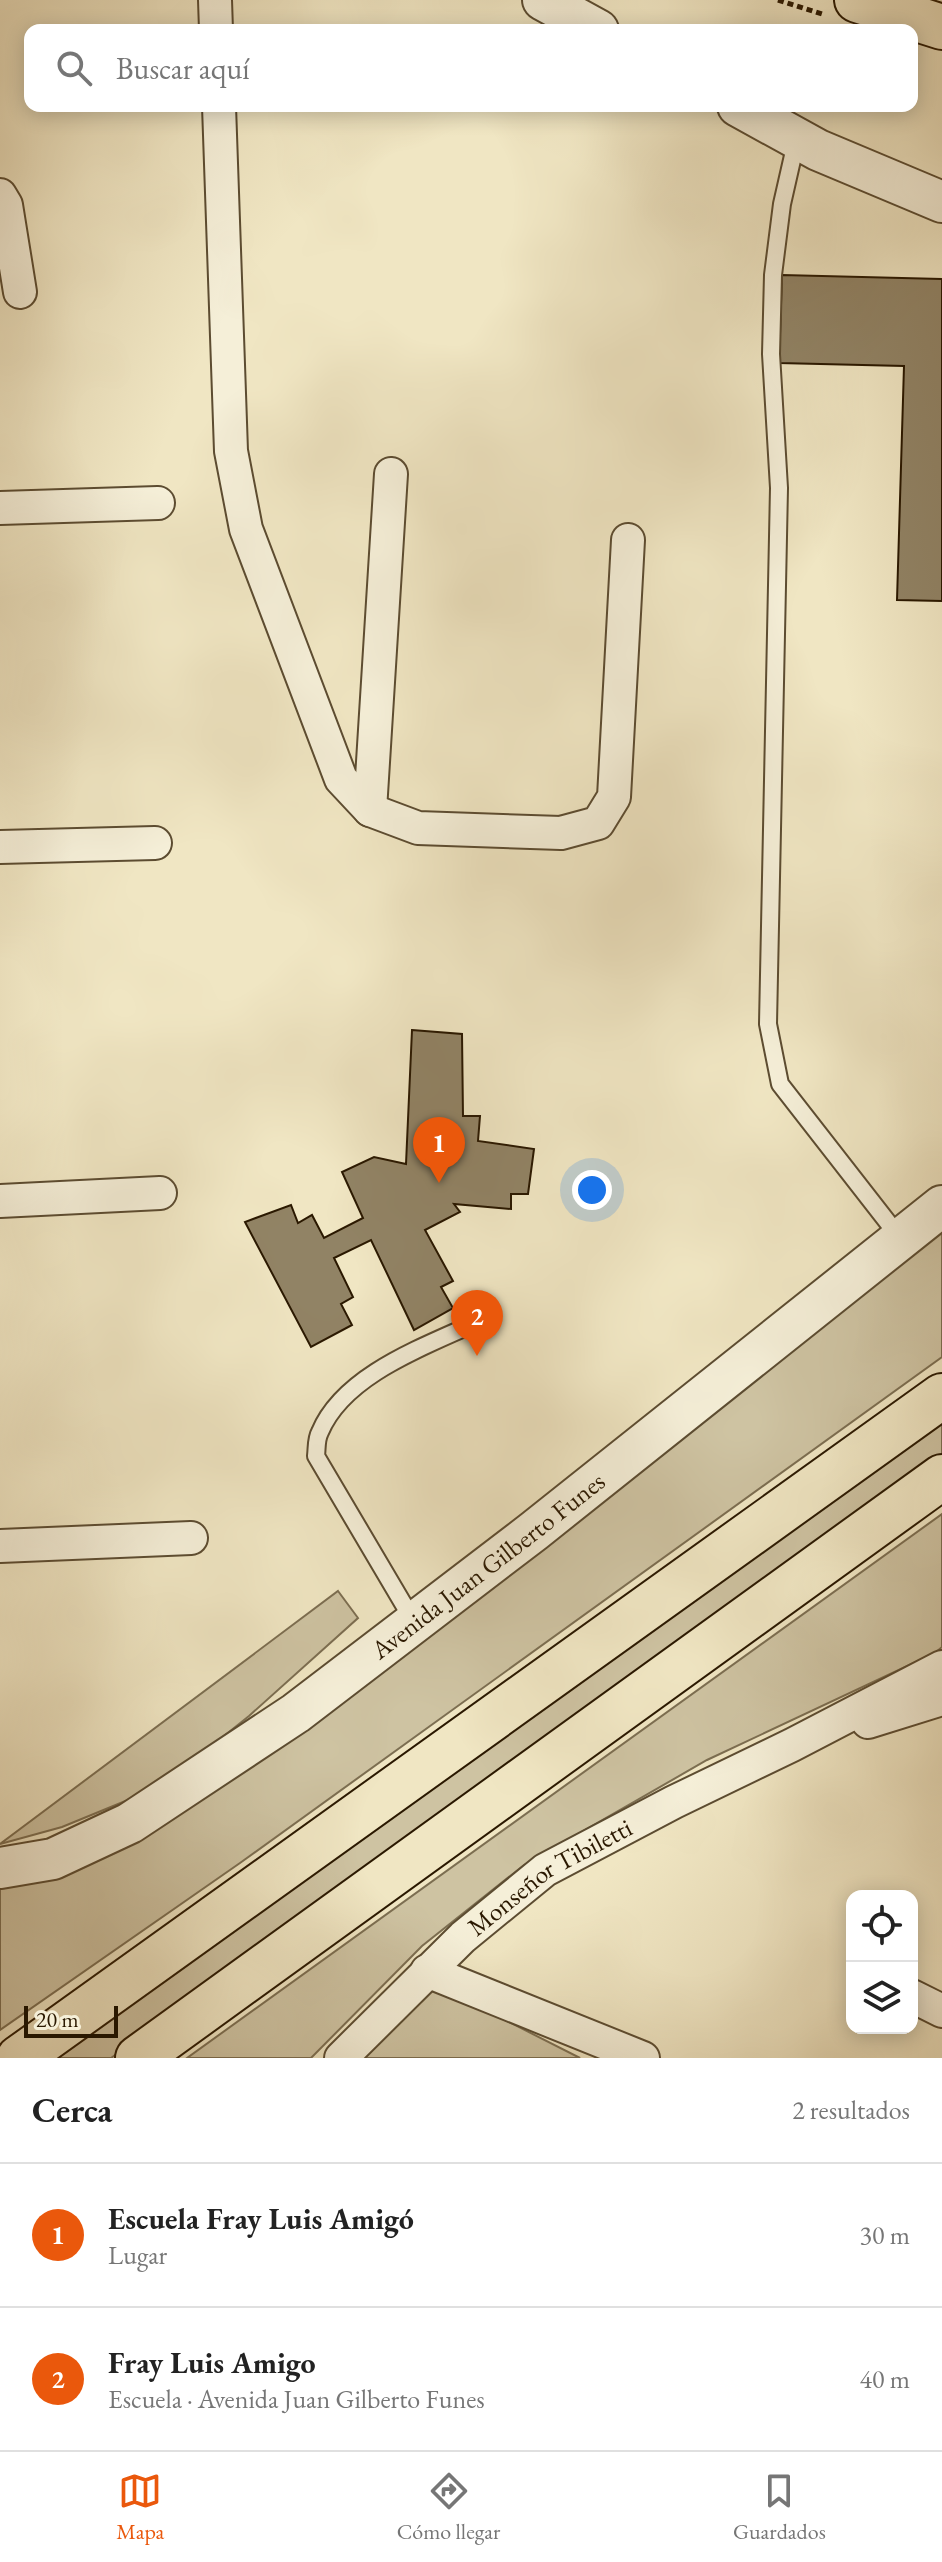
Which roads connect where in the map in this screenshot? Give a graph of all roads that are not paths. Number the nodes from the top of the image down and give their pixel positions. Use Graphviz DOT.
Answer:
graph roads {
  1 [pos="215,0"];
  2 [pos="543,0"];
  3 [pos="857,0"];
  4 [pos="216,24"];
  5 [pos="587,24"];
  6 [pos="942,27"];
  7 [pos="219,112"];
  8 [pos="749,112"];
  9 [pos="797,138"];
  10 [pos="0,195"];
  11 [pos="942,202"];
  12 [pos="20,292"];
  13 [pos="391,474"];
  14 [pos="158,503"];
  15 [pos="0,508"];
  16 [pos="628,540"];
  17 [pos="370,810"];
  18 [pos="155,843"];
  19 [pos="0,847"];
  20 [pos="160,1193"];
  21 [pos="0,1201"];
  22 [pos="942,1206"];
  23 [pos="901,1239"];
  24 [pos="486,1318"];
  25 [pos="942,1396"];
  26 [pos="942,1477"];
  27 [pos="191,1538"];
  28 [pos="0,1546"];
  29 [pos="414,1622"];
  30 [pos="942,1667"];
  31 [pos="942,1699"];
  32 [pos="792,1745"];
  33 [pos="0,1868"];
  34 [pos="427,1971"];
  35 [pos="918,1999"];
  36 [pos="942,2011"];
  37 [pos="19,2058"];
  38 [pos="138,2058"];
  39 [pos="341,2058"];
  40 [pos="643,2058"];
  1 -- 4 [label="street"];
  2 -- 5 [label="street"];
  3 -- 6 [label="main road"];
  7 -- 17 [label="street"];
  8 -- 9 [label="street"];
  9 -- 11 [label="street"];
  9 -- 23 [label="lane"];
  10 -- 12 [label="street"];
  13 -- 17 [label="street"];
  14 -- 15 [label="street"];
  16 -- 17 [label="street"];
  18 -- 19 [label="street"];
  20 -- 21 [label="street"];
  22 -- 23 [label="street, Avenida Juan Gilberto Funes"];
  23 -- 29 [label="street, Avenida Juan Gilberto Funes"];
  24 -- 29 [label="lane"];
  25 -- 37 [label="main road"];
  26 -- 38 [label="main road"];
  27 -- 28 [label="street"];
  29 -- 33 [label="street, Avenida Juan Gilberto Funes"];
  30 -- 32 [label="street, Monseñor Tibiletti"];
  31 -- 32 [label="street, Monseñor Tibiletti"];
  32 -- 34 [label="street, Monseñor Tibiletti"];
  34 -- 39 [label="street, Monseñor Tibiletti"];
  34 -- 40 [label="street"];
  35 -- 36 [label="street"];
}
